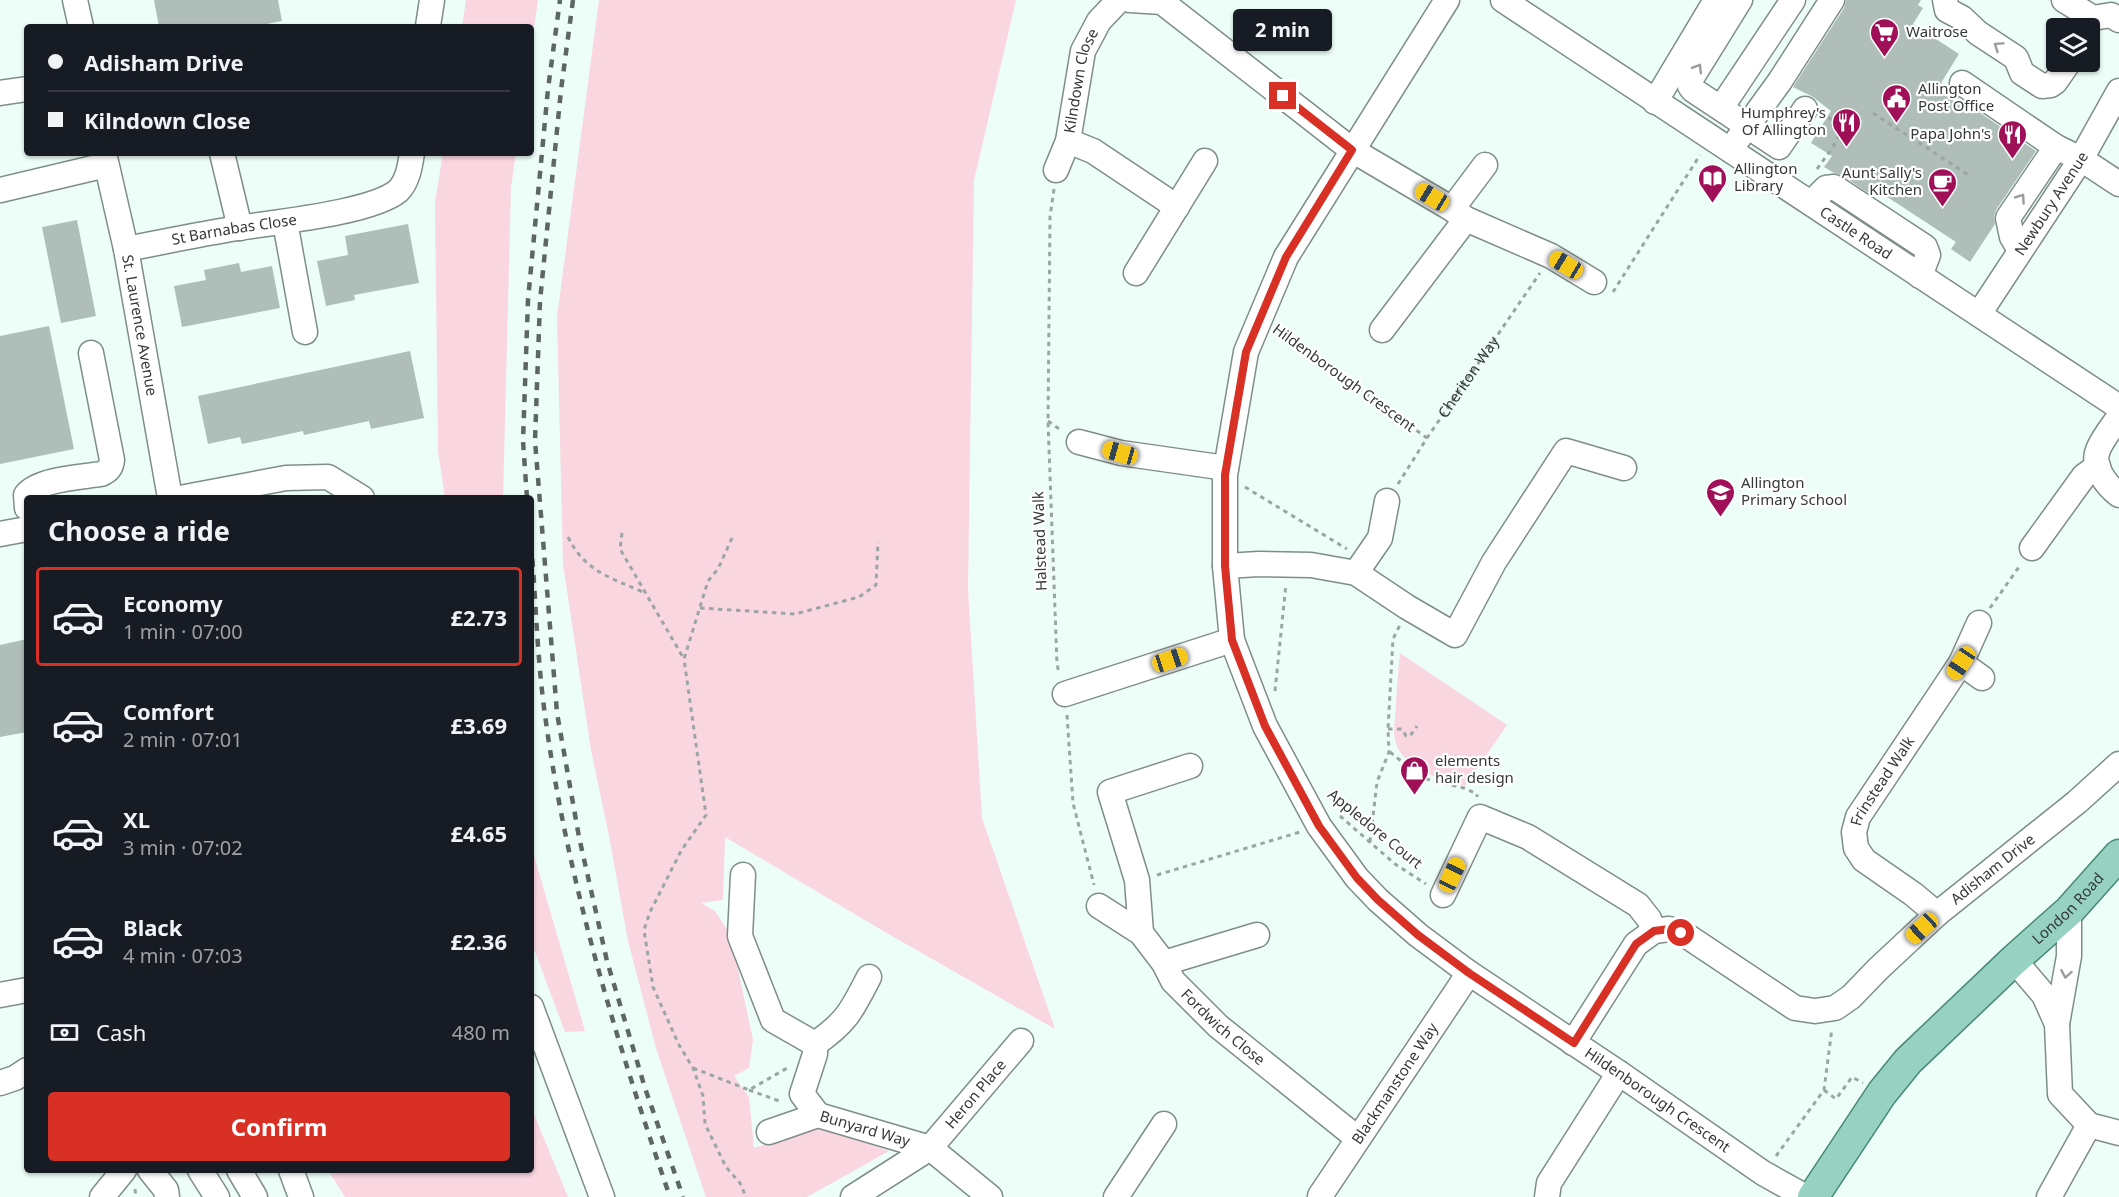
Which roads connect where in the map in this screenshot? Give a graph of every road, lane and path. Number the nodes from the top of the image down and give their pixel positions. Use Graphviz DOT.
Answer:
graph roads {
  1 [pos="75,0"];
  2 [pos="432,0"];
  3 [pos="1119,0"];
  4 [pos="1130,0"];
  5 [pos="1447,0"];
  6 [pos="1503,0"];
  7 [pos="1716,0"];
  8 [pos="1740,0"];
  9 [pos="1793,0"];
  10 [pos="1832,0"];
  11 [pos="1945,0"];
  12 [pos="2064,0"];
  13 [pos="2084,18"];
  14 [pos="2100,20"];
  15 [pos="2119,20"];
  16 [pos="80,24"];
  17 [pos="427,24"];
  18 [pos="2062,72"];
  19 [pos="1962,83"];
  20 [pos="24,89"];
  21 [pos="2119,91"];
  22 [pos="0,93"];
  23 [pos="1655,102"];
  24 [pos="1720,108"];
  25 [pos="1811,109"];
  26 [pos="1873,113"];
  27 [pos="1748,126"];
  28 [pos="1068,141"];
  29 [pos="1720,145"];
  30 [pos="2056,147"];
  31 [pos="1352,150"];
  32 [pos="223,156"];
  33 [pos="412,156"];
  34 [pos="105,159"];
  35 [pos="2081,159"];
  36 [pos="1205,161"];
  37 [pos="1485,165"];
  38 [pos="1056,170"];
  39 [pos="1812,175"];
  40 [pos="1971,176"];
  41 [pos="2119,184"];
  42 [pos="0,190"];
  43 [pos="1176,207"];
  44 [pos="1459,214"];
  45 [pos="285,222"];
  46 [pos="240,228"];
  47 [pos="126,249"];
  48 [pos="2020,250"];
  49 [pos="1551,256"];
  50 [pos="1136,273"];
  51 [pos="1594,282"];
  52 [pos="1979,314"];
  53 [pos="1260,318"];
  54 [pos="1382,330"];
  55 [pos="305,332"];
  56 [pos="92,353"];
  57 [pos="2119,407"];
  58 [pos="2119,417"];
  59 [pos="1427,438"];
  60 [pos="1079,442"];
  61 [pos="2098,465"];
  62 [pos="1624,468"];
  63 [pos="1226,471"];
  64 [pos="26,495"];
  65 [pos="169,495"];
  66 [pos="196,495"];
  67 [pos="357,495"];
  68 [pos="2119,495"];
  69 [pos="1388,501"];
  70 [pos="24,530"];
  71 [pos="622,533"];
  72 [pos="0,534"];
  73 [pos="568,537"];
  74 [pos="732,538"];
  75 [pos="878,542"];
  76 [pos="2032,548"];
  77 [pos="1288,564"];
  78 [pos="1225,566"];
  79 [pos="1361,567"];
  80 [pos="647,594"];
  81 [pos="1407,607"];
  82 [pos="700,608"];
  83 [pos="1979,623"];
  84 [pos="1232,640"];
  85 [pos="684,659"];
  86 [pos="1961,663"];
  87 [pos="1982,678"];
  88 [pos="1065,694"];
  89 [pos="1417,726"];
  90 [pos="1388,729"];
  91 [pos="1270,735"];
  92 [pos="1389,752"];
  93 [pos="2119,764"];
  94 [pos="1190,766"];
  95 [pos="1480,817"];
  96 [pos="1327,819"];
  97 [pos="1370,842"];
  98 [pos="2119,855"];
  99 [pos="743,875"];
  100 [pos="1137,880"];
  101 [pos="1443,895"];
  102 [pos="1099,906"];
  103 [pos="2069,910"];
  104 [pos="1937,914"];
  105 [pos="1654,931"];
  106 [pos="1141,933"];
  107 [pos="1257,935"];
  108 [pos="2014,960"];
  109 [pos="1164,963"];
  110 [pos="1469,973"];
  111 [pos="869,977"];
  112 [pos="24,991"];
  113 [pos="0,995"];
  114 [pos="1835,1008"];
  115 [pos="534,1015"];
  116 [pos="2057,1024"];
  117 [pos="1021,1041"];
  118 [pos="1574,1043"];
  119 [pos="815,1049"];
  120 [pos="693,1068"];
  121 [pos="0,1069"];
  122 [pos="24,1070"];
  123 [pos="24,1072"];
  124 [pos="1620,1073"];
  125 [pos="0,1083"];
  126 [pos="1824,1090"];
  127 [pos="1882,1093"];
  128 [pos="818,1115"];
  129 [pos="1164,1124"];
  130 [pos="2090,1125"];
  131 [pos="769,1132"];
  132 [pos="2119,1133"];
  133 [pos="1357,1138"];
  134 [pos="930,1148"];
  135 [pos="122,1173"];
  136 [pos="152,1173"];
  137 [pos="202,1173"];
  138 [pos="241,1173"];
  139 [pos="292,1173"];
  140 [pos="1763,1173"];
  141 [pos="1320,1196"];
  142 [pos="102,1197"];
  143 [pos="167,1197"];
  144 [pos="217,1197"];
  145 [pos="255,1197"];
  146 [pos="301,1197"];
  147 [pos="602,1197"];
  148 [pos="746,1197"];
  149 [pos="853,1197"];
  150 [pos="990,1197"];
  151 [pos="1116,1197"];
  152 [pos="1547,1197"];
  153 [pos="1806,1197"];
  154 [pos="1813,1197"];
  155 [pos="2049,1197"];
  1 -- 16 [label="street"];
  2 -- 17 [label="street"];
  3 -- 28 [label="street, Kilndown Close"];
  4 -- 31 [label="street"];
  5 -- 31 [label="street, Hildenborough Crescent"];
  6 -- 23 [label="street, Castle Road"];
  7 -- 23 [label="street"];
  24 -- 8 [label="street, one-way"];
  9 -- 24 [label="street"];
  10 -- 27 [label="street"];
  18 -- 11 [label="street, one-way"];
  12 -- 13 [label="street"];
  14 -- 15 [label="street"];
  19 -- 30 [label="street"];
  20 -- 22 [label="street"];
  21 -- 35 [label="street, Newbury Avenue"];
  23 -- 29 [label="street, Castle Road"];
  24 -- 27 [label="street"];
  25 -- 27 [label="street"];
  25 -- 39 [label="path"];
  26 -- 40 [label="path"];
  27 -- 29 [label="street"];
  28 -- 38 [label="street, Kilndown Close"];
  28 -- 43 [label="street"];
  29 -- 51 [label="path"];
  29 -- 52 [label="street, Castle Road"];
  30 -- 35 [label="street"];
  48 -- 30 [label="street, one-way"];
  31 -- 44 [label="street"];
  31 -- 53 [label="street, Hildenborough Crescent"];
  32 -- 46 [label="street"];
  33 -- 45 [label="street, St Barnabas Close"];
  34 -- 42 [label="street"];
  34 -- 47 [label="street, St. Laurence Avenue"];
  35 -- 41 [label="street"];
  35 -- 48 [label="street, Newbury Avenue"];
  36 -- 43 [label="street"];
  37 -- 44 [label="street"];
  38 -- 88 [label="path, Halstead Walk"];
  43 -- 50 [label="street"];
  44 -- 49 [label="street"];
  44 -- 54 [label="street"];
  45 -- 46 [label="street, St Barnabas Close"];
  45 -- 55 [label="street"];
  46 -- 47 [label="street, St Barnabas Close"];
  47 -- 65 [label="street, St. Laurence Avenue"];
  48 -- 52 [label="street, Newbury Avenue"];
  49 -- 51 [label="street"];
  49 -- 59 [label="path, Cheriton Way"];
  52 -- 57 [label="street, Castle Road"];
  53 -- 59 [label="path, Hildenborough Crescent"];
  53 -- 63 [label="street, Hildenborough Crescent"];
  56 -- 64 [label="street"];
  58 -- 61 [label="street"];
  59 -- 69 [label="path, Cheriton Way"];
  60 -- 63 [label="street"];
  61 -- 68 [label="street"];
  61 -- 76 [label="street"];
  62 -- 81 [label="street"];
  63 -- 78 [label="street, Hildenborough Crescent"];
  63 -- 79 [label="path"];
  66 -- 67 [label="street"];
  69 -- 79 [label="street"];
  70 -- 72 [label="street"];
  71 -- 80 [label="path"];
  73 -- 80 [label="path"];
  74 -- 82 [label="path"];
  75 -- 82 [label="path"];
  76 -- 83 [label="path"];
  77 -- 78 [label="street"];
  77 -- 79 [label="street"];
  77 -- 91 [label="path"];
  78 -- 84 [label="street, Hildenborough Crescent"];
  79 -- 81 [label="street"];
  80 -- 85 [label="path"];
  81 -- 90 [label="path"];
  82 -- 85 [label="path"];
  83 -- 86 [label="street, Frinstead Walk"];
  84 -- 88 [label="street"];
  84 -- 91 [label="street, Hildenborough Crescent"];
  85 -- 120 [label="path"];
  86 -- 87 [label="street"];
  86 -- 104 [label="street, Frinstead Walk"];
  88 -- 102 [label="path, Halstead Walk"];
  89 -- 90 [label="path"];
  90 -- 92 [label="path"];
  91 -- 96 [label="street, Hildenborough Crescent"];
  92 -- 95 [label="path"];
  92 -- 97 [label="path"];
  93 -- 104 [label="street, Adisham Drive"];
  94 -- 100 [label="street"];
  95 -- 101 [label="street"];
  95 -- 105 [label="street"];
  96 -- 97 [label="path, Appledore Court"];
  96 -- 100 [label="path"];
  96 -- 110 [label="street, Hildenborough Crescent"];
  97 -- 101 [label="path, Appledore Court"];
  98 -- 103 [label="main road, London Road"];
  99 -- 119 [label="street"];
  100 -- 106 [label="street"];
  102 -- 106 [label="street, Fordwich Close"];
  103 -- 108 [label="main road, London Road"];
  103 -- 116 [label="street, one-way"];
  104 -- 114 [label="street, Adisham Drive"];
  105 -- 114 [label="street"];
  105 -- 118 [label="street"];
  106 -- 109 [label="street, Fordwich Close"];
  107 -- 109 [label="street"];
  108 -- 116 [label="street"];
  108 -- 127 [label="main road, London Road"];
  109 -- 133 [label="street, Fordwich Close"];
  110 -- 118 [label="street, Hildenborough Crescent"];
  110 -- 133 [label="street, Blackmanstone Way"];
  111 -- 119 [label="street"];
  112 -- 113 [label="street"];
  114 -- 126 [label="path"];
  115 -- 147 [label="street"];
  116 -- 130 [label="street"];
  117 -- 134 [label="street, Heron Place"];
  118 -- 124 [label="street, Hildenborough Crescent"];
  119 -- 120 [label="path"];
  119 -- 128 [label="street, Bunyard Way"];
  120 -- 148 [label="path"];
  121 -- 122 [label="street"];
  123 -- 125 [label="street"];
  124 -- 140 [label="street, Hildenborough Crescent"];
  124 -- 152 [label="street"];
  126 -- 127 [label="path"];
  126 -- 140 [label="path"];
  127 -- 154 [label="main road"];
  128 -- 131 [label="street"];
  128 -- 134 [label="street, Bunyard Way"];
  129 -- 151 [label="street"];
  130 -- 132 [label="street"];
  130 -- 155 [label="street"];
  133 -- 141 [label="street, Blackmanstone Way"];
  134 -- 149 [label="street, Heron Place"];
  134 -- 150 [label="street, Bunyard Way"];
  135 -- 142 [label="street"];
  136 -- 143 [label="street"];
  137 -- 144 [label="street"];
  138 -- 145 [label="street"];
  139 -- 146 [label="street"];
  140 -- 153 [label="street, Hildenborough Crescent"];
}
